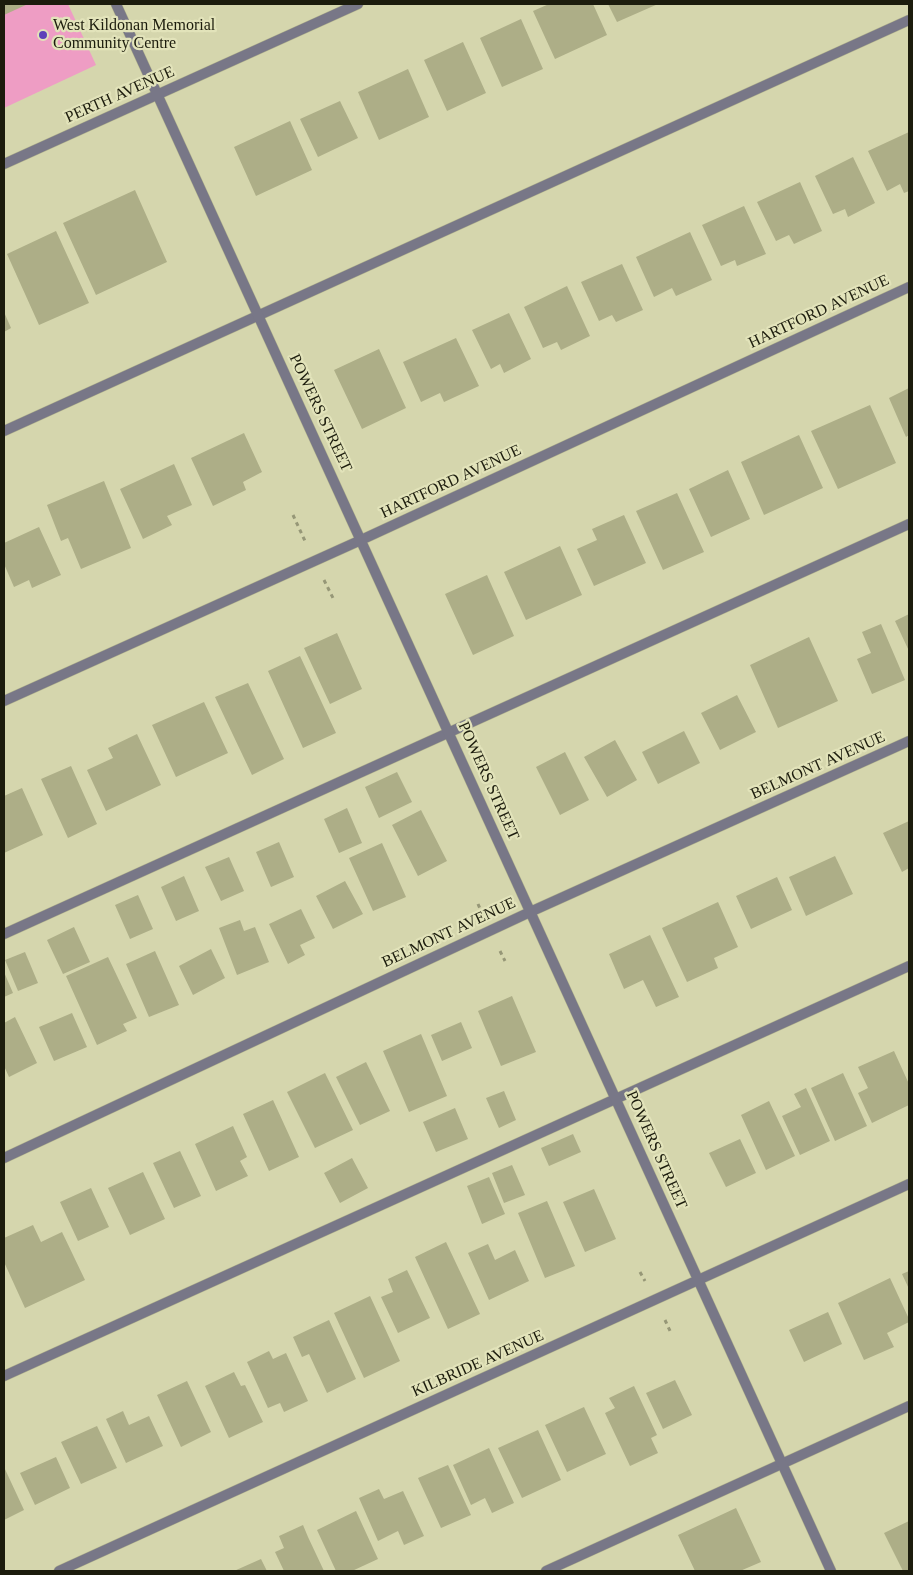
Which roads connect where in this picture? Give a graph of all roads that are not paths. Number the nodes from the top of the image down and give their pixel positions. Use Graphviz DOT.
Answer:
graph roads {
  1 [pos="116,4"];
  2 [pos="358,4"];
  3 [pos="909,20"];
  4 [pos="158,94"];
  5 [pos="4,164"];
  6 [pos="909,287"];
  7 [pos="259,315"];
  8 [pos="4,431"];
  9 [pos="909,524"];
  10 [pos="361,540"];
  11 [pos="4,701"];
  12 [pos="449,733"];
  13 [pos="909,741"];
  14 [pos="530,912"];
  15 [pos="4,934"];
  16 [pos="909,966"];
  17 [pos="616,1099"];
  18 [pos="4,1158"];
  19 [pos="909,1184"];
  20 [pos="698,1280"];
  21 [pos="4,1376"];
  22 [pos="909,1406"];
  23 [pos="782,1464"];
  24 [pos="59,1571"];
  25 [pos="546,1571"];
  26 [pos="831,1571"];
  1 -- 4 [label="street, POWERS STREET"];
  2 -- 4 [label="street, PERTH AVENUE"];
  3 -- 7 [label="street"];
  4 -- 5 [label="street, PERTH AVENUE"];
  4 -- 7 [label="street, POWERS STREET"];
  6 -- 10 [label="street, HARTFORD AVENUE"];
  7 -- 8 [label="street"];
  7 -- 10 [label="street, POWERS STREET"];
  9 -- 12 [label="street"];
  10 -- 11 [label="street, HARTFORD AVENUE"];
  10 -- 12 [label="street, POWERS STREET"];
  12 -- 14 [label="street, POWERS STREET"];
  12 -- 15 [label="street"];
  13 -- 14 [label="street, BELMONT AVENUE"];
  14 -- 17 [label="street, POWERS STREET"];
  14 -- 18 [label="street, BELMONT AVENUE"];
  16 -- 17 [label="street"];
  17 -- 20 [label="street, POWERS STREET"];
  17 -- 21 [label="street"];
  19 -- 20 [label="street, KILBRIDE AVENUE"];
  20 -- 23 [label="street, POWERS STREET"];
  20 -- 24 [label="street, KILBRIDE AVENUE"];
  22 -- 23 [label="street"];
  23 -- 25 [label="street"];
  23 -- 26 [label="street, POWERS STREET"];
}
